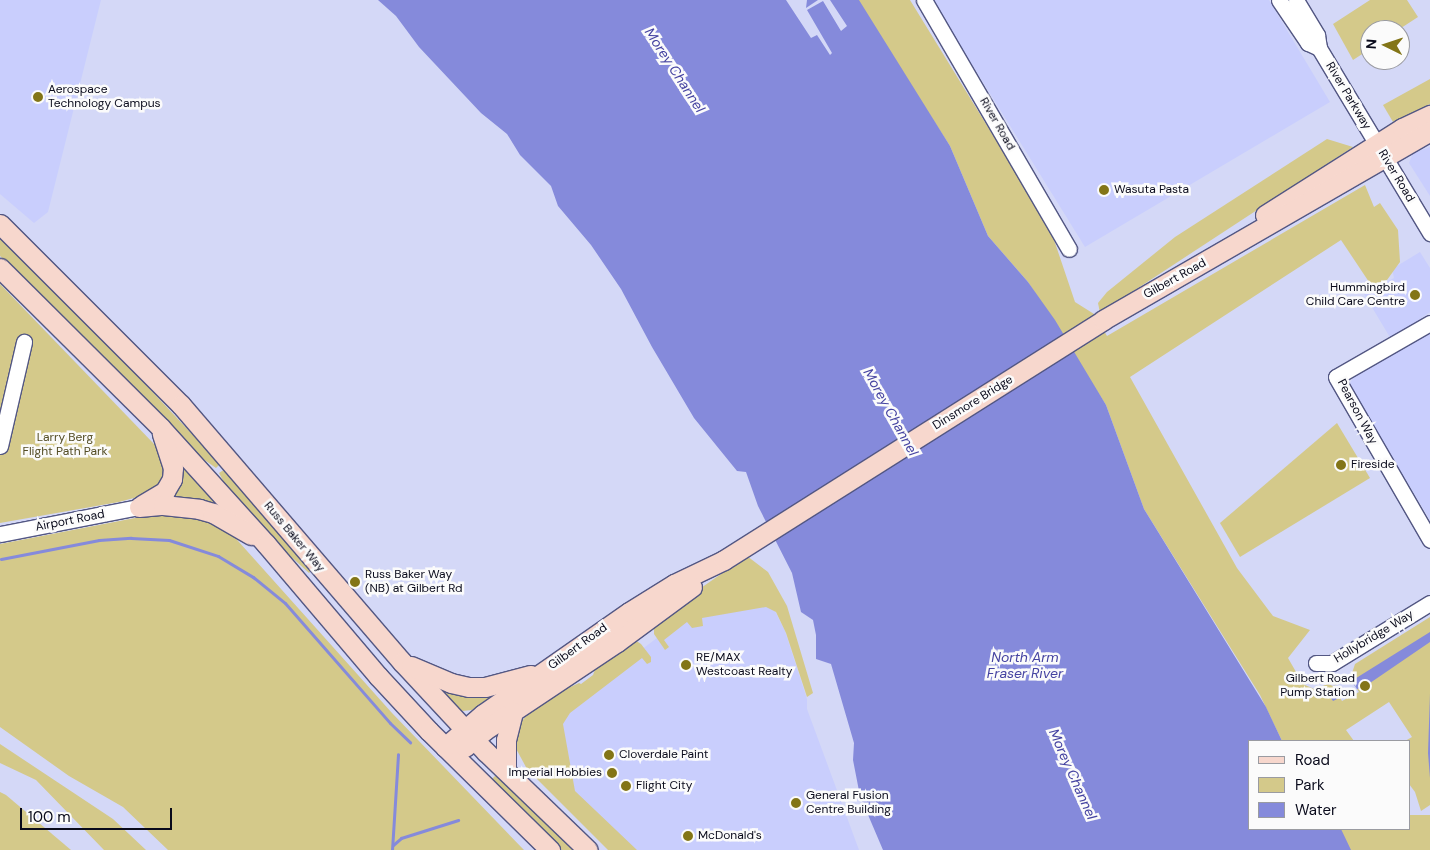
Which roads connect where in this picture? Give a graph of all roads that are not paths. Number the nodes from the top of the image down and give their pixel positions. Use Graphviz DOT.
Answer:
graph roads {
  1 [pos="924,0"];
  2 [pos="1279,0"];
  3 [pos="1296,0"];
  4 [pos="1318,48"];
  5 [pos="1430,115"];
  6 [pos="1430,131"];
  7 [pos="1381,152"];
  8 [pos="0,224"];
  9 [pos="1430,233"];
  10 [pos="1069,249"];
  11 [pos="0,268"];
  12 [pos="1139,299"];
  13 [pos="1430,323"];
  14 [pos="24,342"];
  15 [pos="160,427"];
  16 [pos="16,428"];
  17 [pos="1,441"];
  18 [pos="139,507"];
  19 [pos="0,534"];
  20 [pos="1430,540"];
  21 [pos="266,544"];
  22 [pos="726,559"];
  23 [pos="1430,604"];
  24 [pos="402,662"];
  25 [pos="1316,663"];
  26 [pos="546,671"];
  27 [pos="513,712"];
  28 [pos="469,734"];
  29 [pos="450,752"];
  30 [pos="506,770"];
  31 [pos="550,850"];
  32 [pos="588,850"];
  1 -- 10 [label="street, River Road"];
  2 -- 4 [label="street, River Parkway"];
  3 -- 4 [label="street, River Parkway"];
  4 -- 7 [label="street, River Parkway"];
  5 -- 7 [label="main road, Gilbert Road"];
  6 -- 7 [label="main road, Gilbert Road"];
  7 -- 9 [label="street, River Road"];
  7 -- 12 [label="main road, Gilbert Road"];
  8 -- 24 [label="main road, Russ Baker Way"];
  11 -- 15 [label="main road, Russ Baker Way"];
  12 -- 22 [label="main road, Dinsmore Bridge"];
  13 -- 20 [label="street, Pearson Way"];
  14 -- 17 [label="street"];
  15 -- 18 [label="main road"];
  15 -- 21 [label="main road, Russ Baker Way"];
  16 -- 17 [label="street"];
  18 -- 19 [label="street, Airport Road"];
  18 -- 21 [label="main road"];
  21 -- 29 [label="main road, Russ Baker Way"];
  22 -- 26 [label="main road, Gilbert Road"];
  22 -- 27 [label="main road, Gilbert Road"];
  23 -- 25 [label="street, Hollybridge Way"];
  24 -- 26 [label="main road"];
  24 -- 28 [label="main road, Russ Baker Way"];
  26 -- 28 [label="main road, Gilbert Road"];
  27 -- 28 [label="main road, Gilbert Road"];
  27 -- 30 [label="main road"];
  28 -- 29 [label="main road, Gilbert Road"];
  28 -- 30 [label="main road, Russ Baker Way"];
  29 -- 31 [label="main road, Russ Baker Way"];
  30 -- 32 [label="main road, Russ Baker Way"];
}
